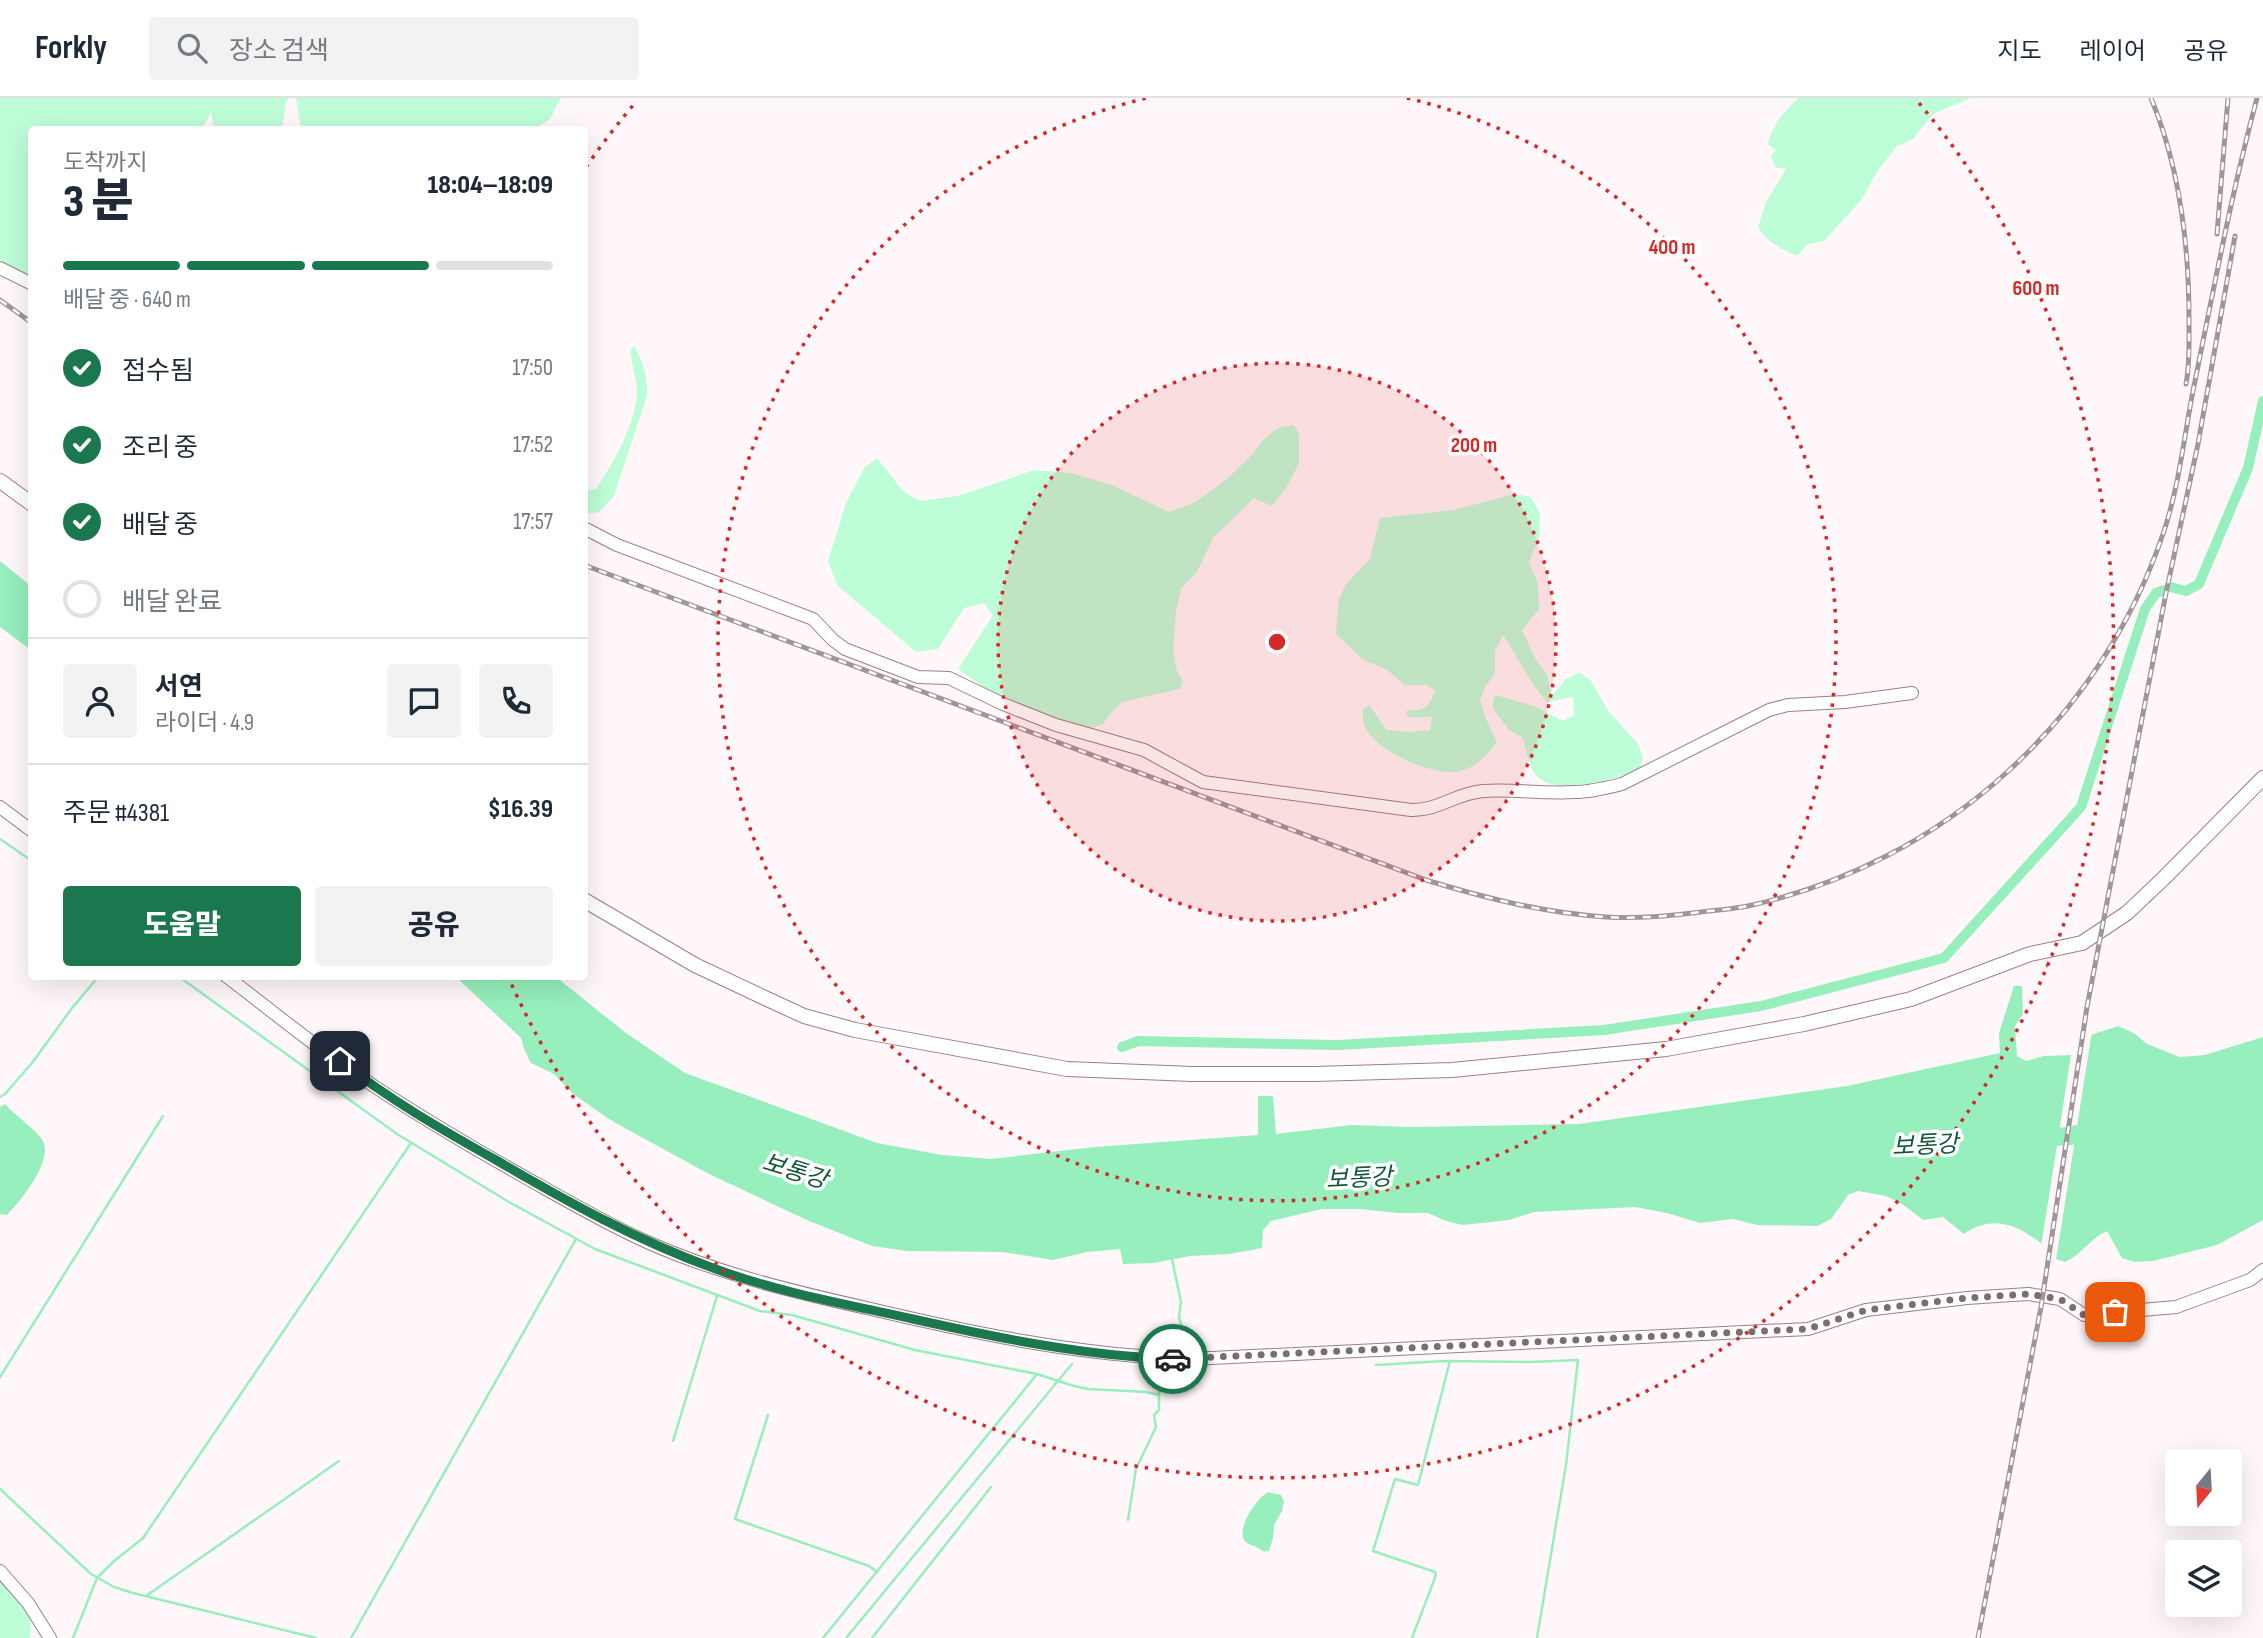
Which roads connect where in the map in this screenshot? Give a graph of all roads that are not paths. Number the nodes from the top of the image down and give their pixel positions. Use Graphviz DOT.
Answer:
graph roads {
  1 [pos="0,268"];
  2 [pos="28,282"];
  3 [pos="0,481"];
  4 [pos="28,501"];
  5 [pos="588,530"];
  6 [pos="1912,693"];
  7 [pos="2263,778"];
  8 [pos="0,807"];
  9 [pos="28,828"];
  10 [pos="588,902"];
  11 [pos="231,980"];
  12 [pos="2263,1270"];
  13 [pos="0,1571"];
  14 [pos="50,1638"];
  1 -- 2 [label="street"];
  3 -- 4 [label="main road"];
  5 -- 6 [label="street"];
  7 -- 10 [label="main road"];
  8 -- 9 [label="street"];
  11 -- 12 [label="street"];
  13 -- 14 [label="street"];
}
